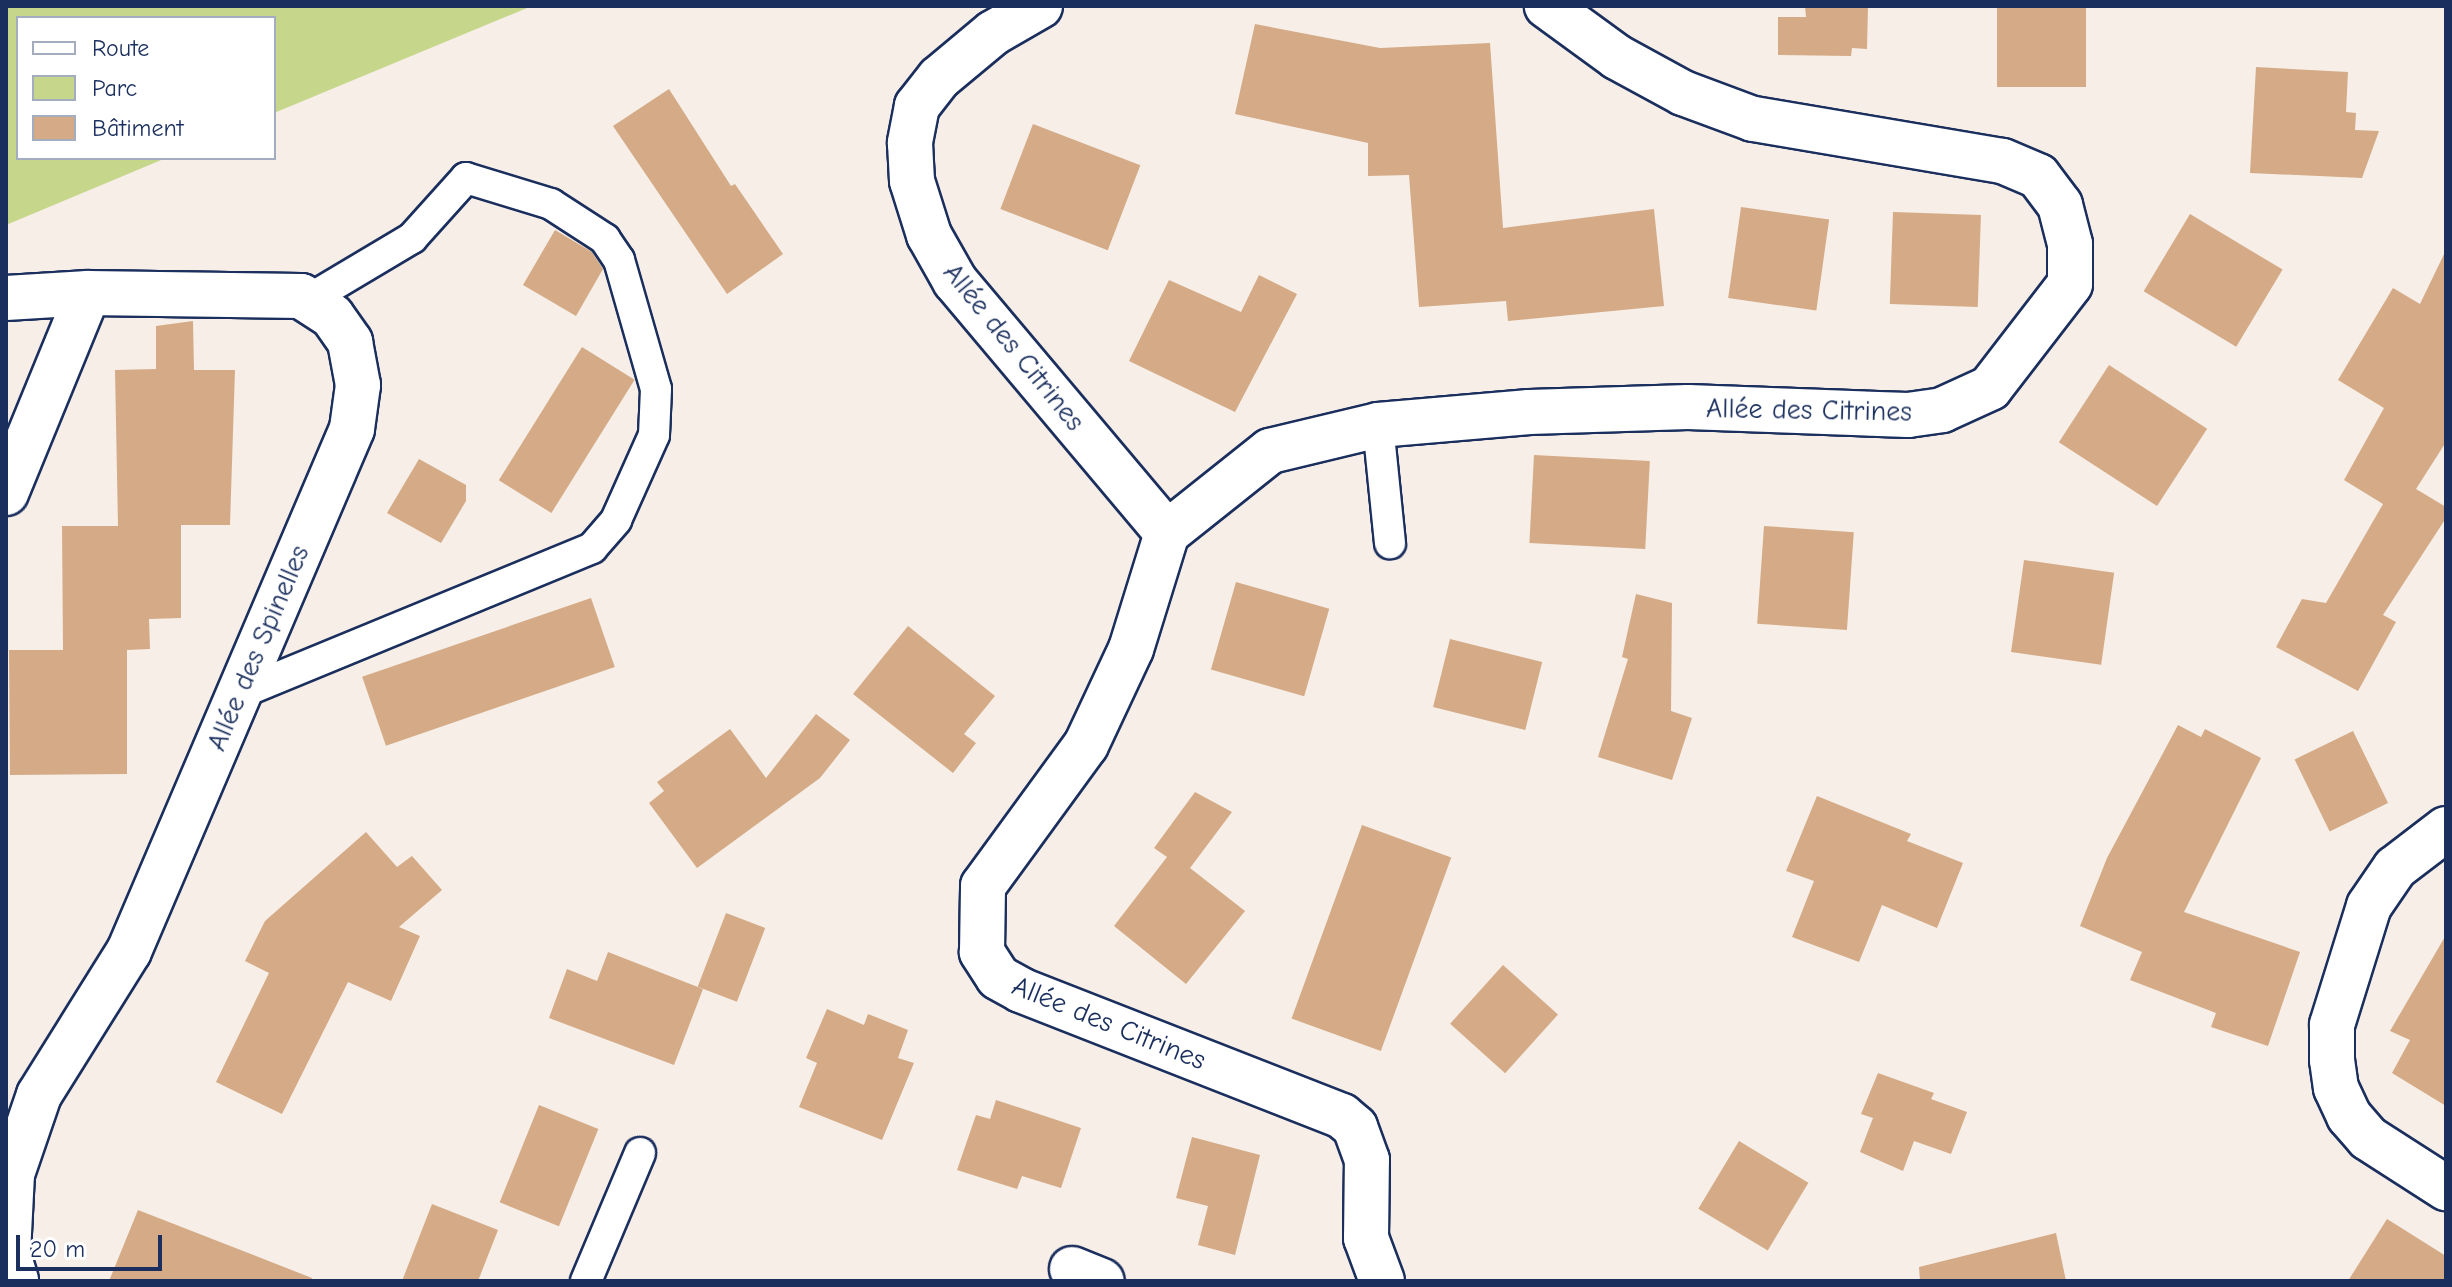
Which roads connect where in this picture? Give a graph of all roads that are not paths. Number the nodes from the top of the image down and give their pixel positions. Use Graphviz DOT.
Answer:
graph roads {
  1 [pos="1040,6"];
  2 [pos="1547,6"];
  3 [pos="88,293"];
  4 [pos="6,298"];
  5 [pos="308,300"];
  6 [pos="1378,425"];
  7 [pos="6,493"];
  8 [pos="1167,533"];
  9 [pos="1390,543"];
  10 [pos="238,694"];
  11 [pos="2446,829"];
  12 [pos="640,1153"];
  13 [pos="9,1174"];
  14 [pos="2446,1188"];
  15 [pos="16,1281"];
  16 [pos="586,1281"];
  17 [pos="1382,1281"];
  1 -- 8 [label="street, Allée des Citrines"];
  2 -- 6 [label="street, Allée des Citrines"];
  3 -- 4 [label="street"];
  3 -- 5 [label="street"];
  3 -- 7 [label="street"];
  5 -- 10 [label="street, Allée des Spinelles"];
  5 -- 10 [label="lane"];
  6 -- 8 [label="street, Allée des Citrines"];
  6 -- 9 [label="lane"];
  8 -- 17 [label="street, Allée des Citrines"];
  10 -- 13 [label="street, Allée des Spinelles"];
  11 -- 14 [label="street"];
  12 -- 16 [label="lane"];
  13 -- 15 [label="street, Allée des Spinelles"];
}
